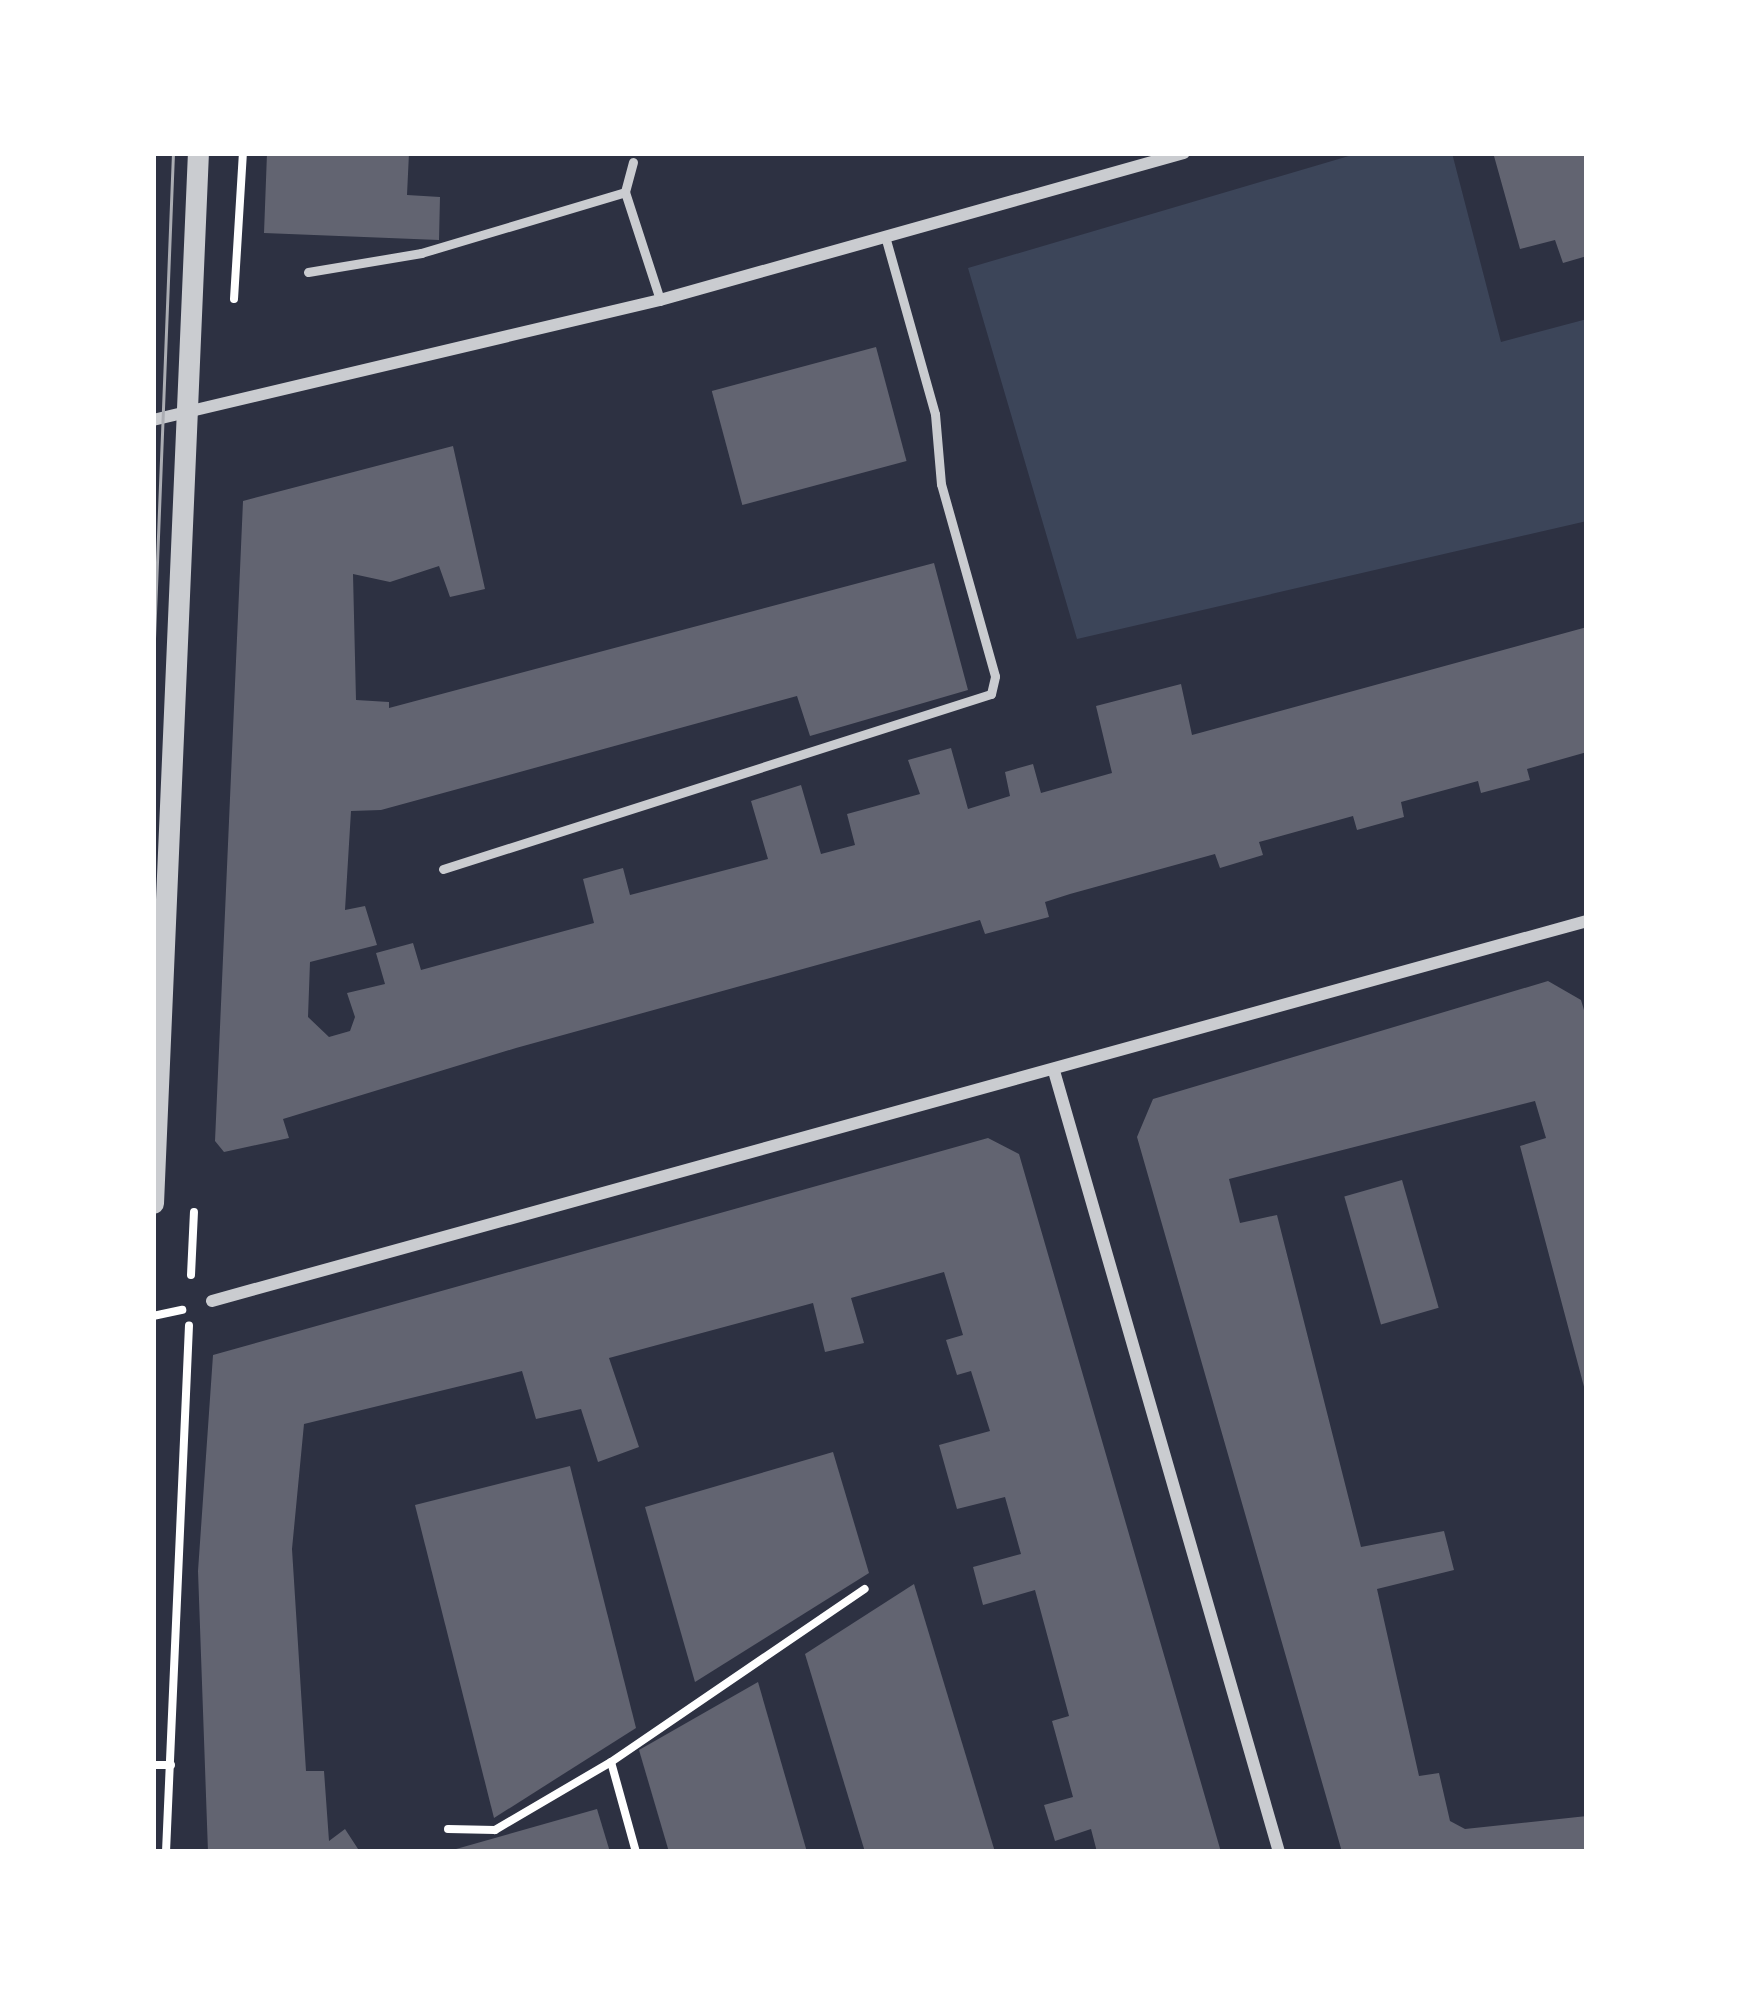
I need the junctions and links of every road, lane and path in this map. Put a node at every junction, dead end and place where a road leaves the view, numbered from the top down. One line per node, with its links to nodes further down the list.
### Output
1 (198, 153): 10 (street)
2 (243, 153): 8 (path)
3 (1184, 153): 6 (street)
4 (632, 162): 5 (lane)
5 (625, 192): 7 (lane); 9 (lane)
6 (885, 236): 9 (street); 12 (lane)
7 (308, 272)
8 (234, 300)
9 (660, 300): 10 (street)
10 (187, 417): 11 (street); 14 (street)
11 (153, 420)
12 (442, 869)
13 (1587, 921): 16 (street)
14 (167, 924): 15 (lane); 17 (street)
15 (153, 992)
16 (1054, 1071): 18 (street); 25 (street)
17 (153, 1203)
18 (212, 1301)
19 (866, 1588): 20 (path)
20 (611, 1762): 23 (path); 24 (path)
21 (153, 1765): 22 (path)
22 (171, 1765)
23 (448, 1829)
24 (636, 1852)
25 (1279, 1852)

